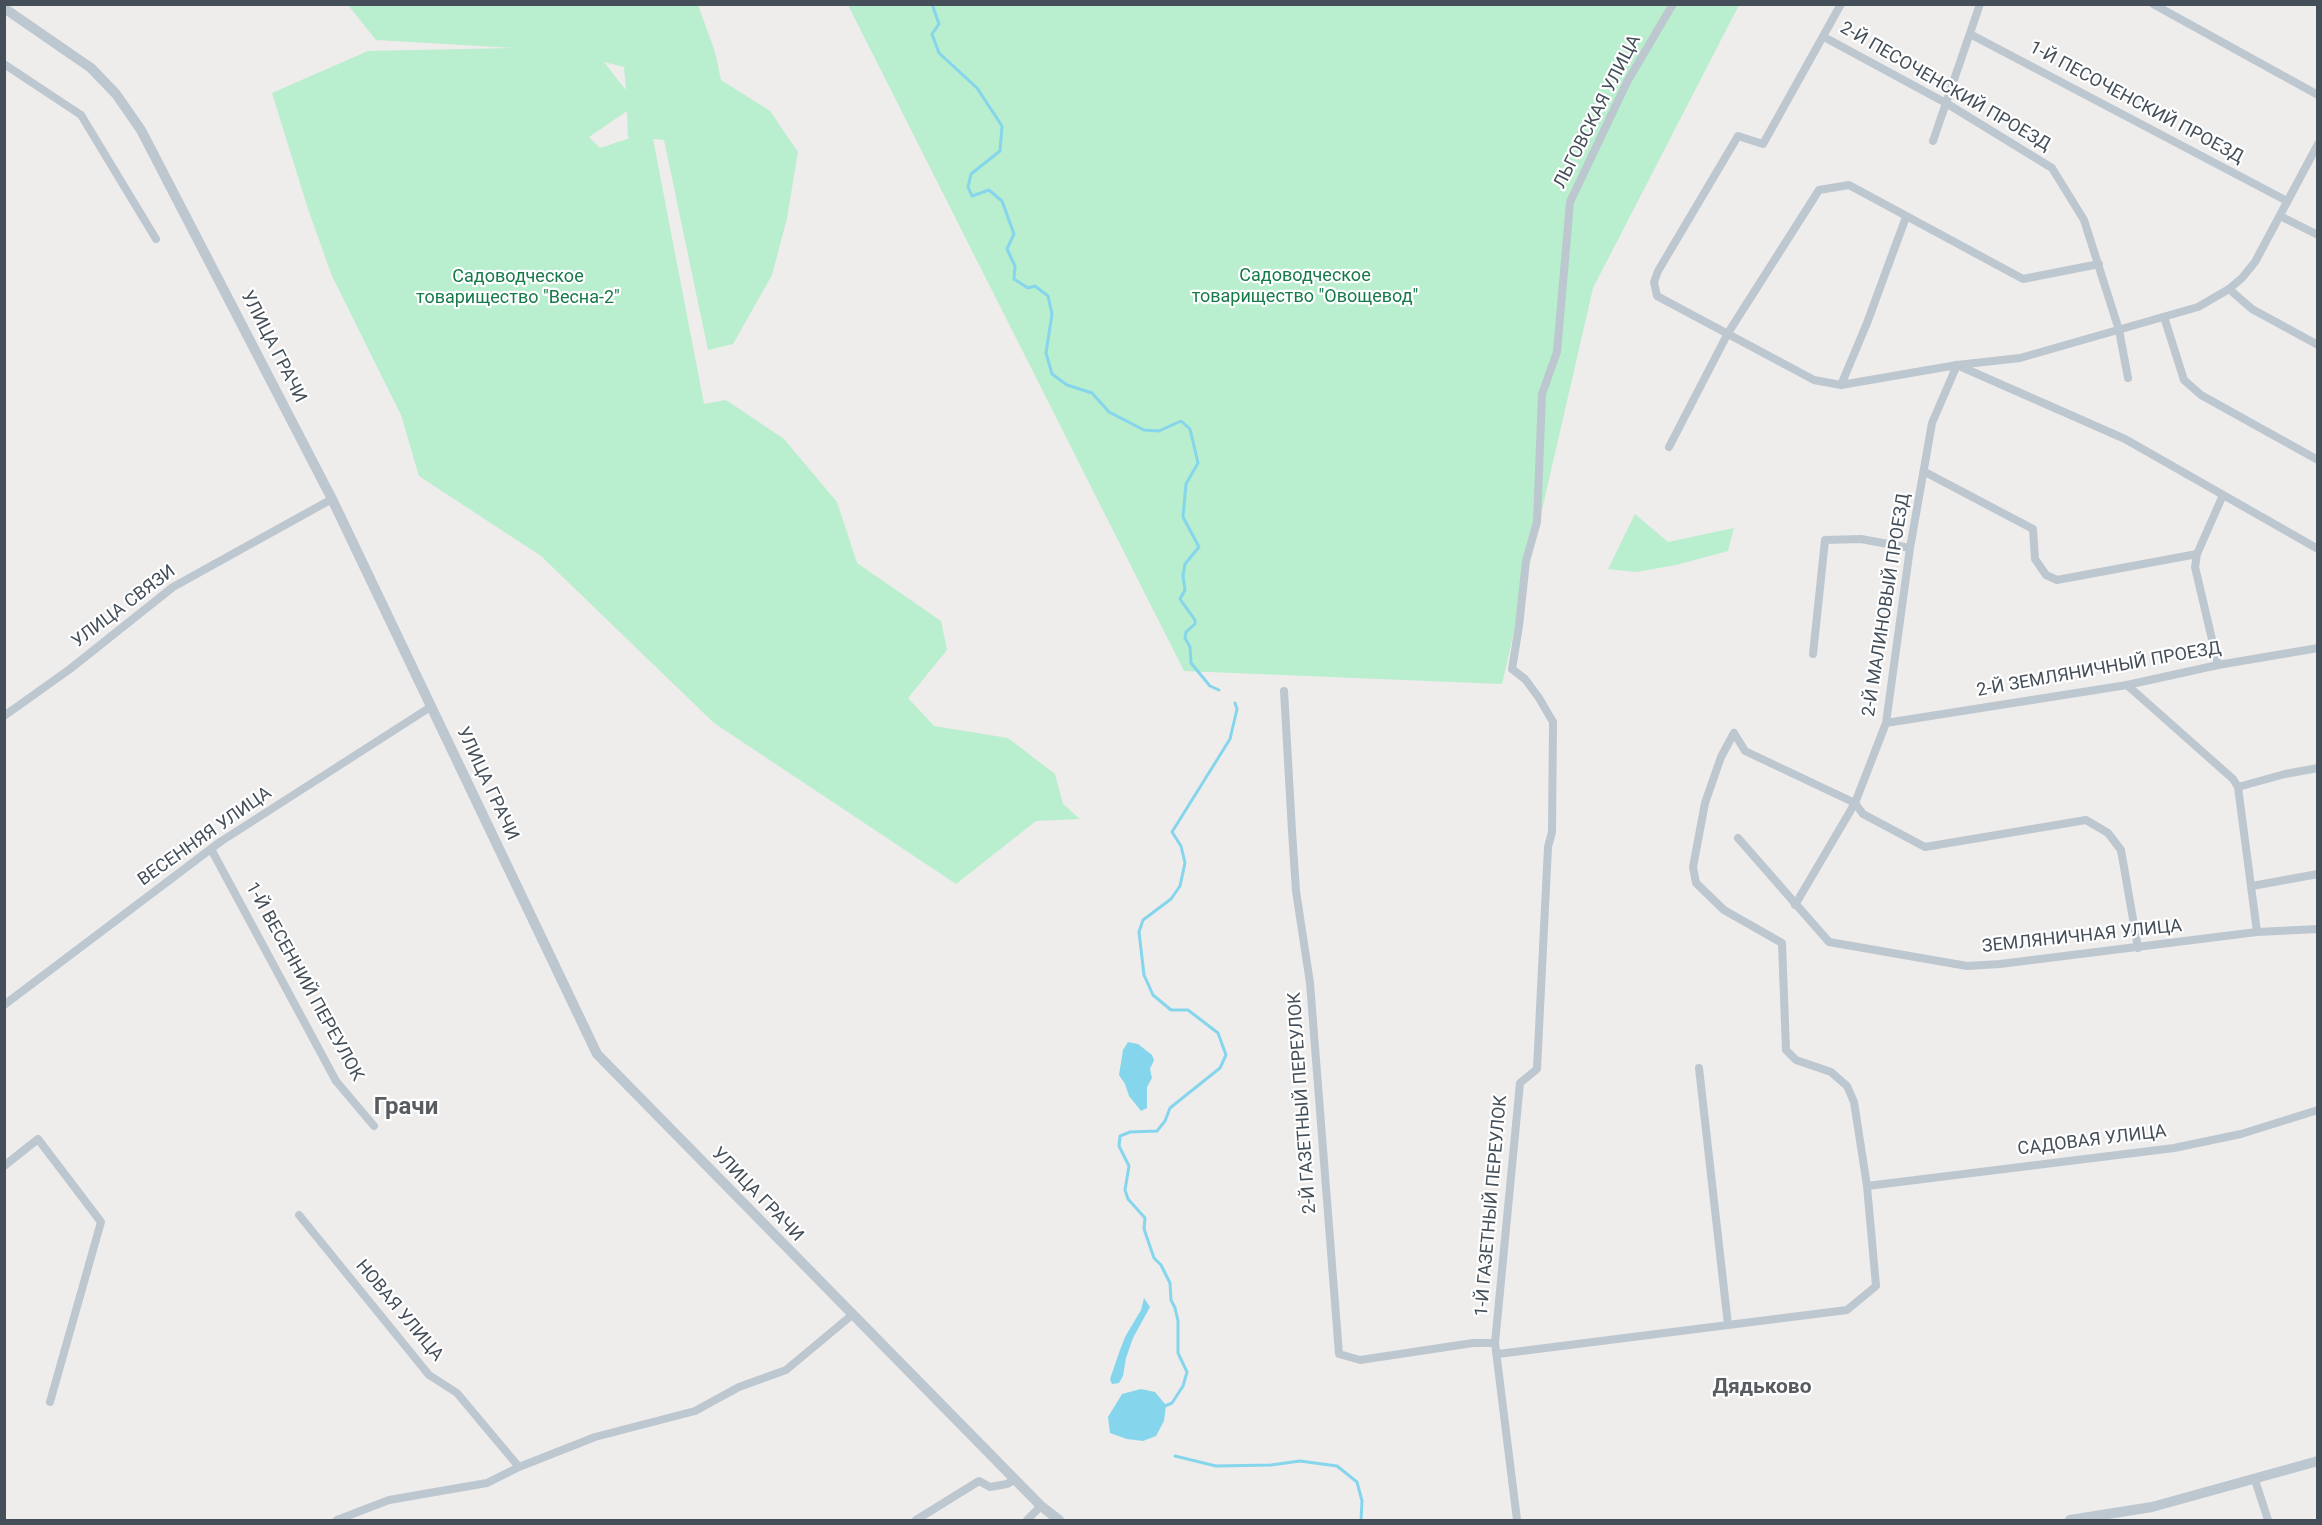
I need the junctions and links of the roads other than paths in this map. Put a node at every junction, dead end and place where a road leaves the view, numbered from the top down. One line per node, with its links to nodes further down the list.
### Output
1 (1673, 4): 42 (street, ЛЬГОВСКАЯ УЛИЦА)
2 (1841, 4): 7 (street)
3 (1980, 4): 6 (street)
4 (2153, 4): 9 (street)
5 (4, 8): 31 (street, УЛИЦА ГРАЧИ)
6 (1970, 34): 10 (street); 13 (street, 1-Й ПЕСОЧЕНСКИЙ ПРОЕЗД)
7 (1824, 37): 10 (street, 2-Й ПЕСОЧЕНСКИЙ ПРОЕЗД); 22 (street)
8 (4, 64): 17 (street)
9 (2318, 95)
10 (1946, 104): 11 (street); 18 (street, 2-Й ПЕСОЧЕНСКИЙ ПРОЕЗД)
11 (1933, 141)
12 (2318, 144): 13 (street)
13 (2287, 201): 14 (street)
14 (2280, 216): 16 (street); 19 (street)
15 (1906, 217): 18 (street); 22 (street); 26 (street)
16 (2318, 235)
17 (156, 240)
18 (2099, 264): 21 (street, 2-Й ПЕСОЧЕНСКИЙ ПРОЕЗД)
19 (2229, 289): 20 (street); 23 (street)
20 (2163, 317): 21 (street); 28 (street)
21 (2119, 330): 24 (street); 25 (street, 2-Й ПЕСОЧЕНСКИЙ ПРОЕЗД)
22 (1728, 333): 26 (street); 27 (street)
23 (2318, 345)
24 (1957, 365): 26 (street); 29 (street, 2-Й МАЛИНОВЫЙ ПРОЕЗД); 30 (street)
25 (2128, 378)
26 (1841, 385)
27 (1670, 447)
28 (2318, 460)
29 (1925, 472): 32 (street, 2-Й МАЛИНОВЫЙ ПРОЕЗД); 34 (street)
30 (2223, 495): 33 (street); 34 (street)
31 (332, 499): 40 (street, УЛИЦА ГРАЧИ); 41 (street, УЛИЦА СВЯЗИ)
32 (1910, 548): 36 (street); 43 (street, 2-Й МАЛИНОВЫЙ ПРОЕЗД)
33 (2318, 549)
34 (2197, 554): 37 (street)
35 (2318, 648): 37 (street, 2-Й ЗЕМЛЯНИЧНЫЙ ПРОЕЗД)
36 (1813, 654)
37 (2218, 665): 38 (street, 2-Й ЗЕМЛЯНИЧНЫЙ ПРОЕЗД)
38 (2127, 685): 43 (street, 2-Й ЗЕМЛЯНИЧНЫЙ ПРОЕЗД); 45 (street)
39 (1284, 691): 64 (street, 2-Й ГАЗЕТНЫЙ ПЕРЕУЛОК)
40 (432, 706): 48 (street, ВЕСЕННЯЯ УЛИЦА); 62 (street, УЛИЦА ГРАЧИ)
41 (4, 716)
42 (1553, 722): 64 (street, 1-Й ГАЗЕТНЫЙ ПЕРЕУЛОК)
43 (1886, 723): 46 (street, 2-Й МАЛИНОВЫЙ ПРОЕЗД)
44 (2318, 768): 45 (street)
45 (2238, 787): 50 (street)
46 (1855, 803): 51 (street, 2-Й МАЛИНОВЫЙ ПРОЕЗД); 54 (street); 60 (street)
47 (1738, 838): 51 (street, ЗЕМЛЯНИЧНАЯ УЛИЦА)
48 (211, 849): 55 (street, ВЕСЕННЯЯ УЛИЦА); 58 (street, 1-Й ВЕСЕННИЙ ПЕРЕУЛОК)
49 (2318, 874): 50 (street)
50 (2252, 885): 53 (street)
51 (1795, 905): 54 (street, ЗЕМЛЯНИЧНАЯ УЛИЦА)
52 (2318, 929): 53 (street, ЗЕМЛЯНИЧНАЯ УЛИЦА)
53 (2257, 932): 54 (street, ЗЕМЛЯНИЧНАЯ УЛИЦА)
54 (2138, 948)
55 (4, 1005)
56 (1699, 1068): 63 (street)
57 (2318, 1110): 60 (street, САДОВАЯ УЛИЦА)
58 (374, 1126)
59 (4, 1166): 66 (street)
60 (1867, 1186): 63 (street)
61 (299, 1215): 68 (street, НОВАЯ УЛИЦА)
62 (852, 1315): 68 (street); 69 (street, УЛИЦА ГРАЧИ)
63 (1728, 1325): 65 (street)
64 (1495, 1342): 65 (street, 1-Й ГАЗЕТНЫЙ ПЕРЕУЛОК)
65 (1498, 1354): 76 (street, 1-Й ГАЗЕТНЫЙ ПЕРЕУЛОК)
66 (50, 1402)
67 (2318, 1461): 70 (street)
68 (519, 1467): 72 (street)
69 (1015, 1479): 71 (street, УЛИЦА ГРАЧИ); 73 (street)
70 (2255, 1480): 77 (street); 78 (street)
71 (1041, 1506): 74 (street); 75 (street, УЛИЦА ГРАЧИ)
72 (337, 1521)
73 (916, 1521)
74 (1027, 1521)
75 (1059, 1521)
76 (1517, 1521)
77 (2070, 1521)
78 (2268, 1521)

